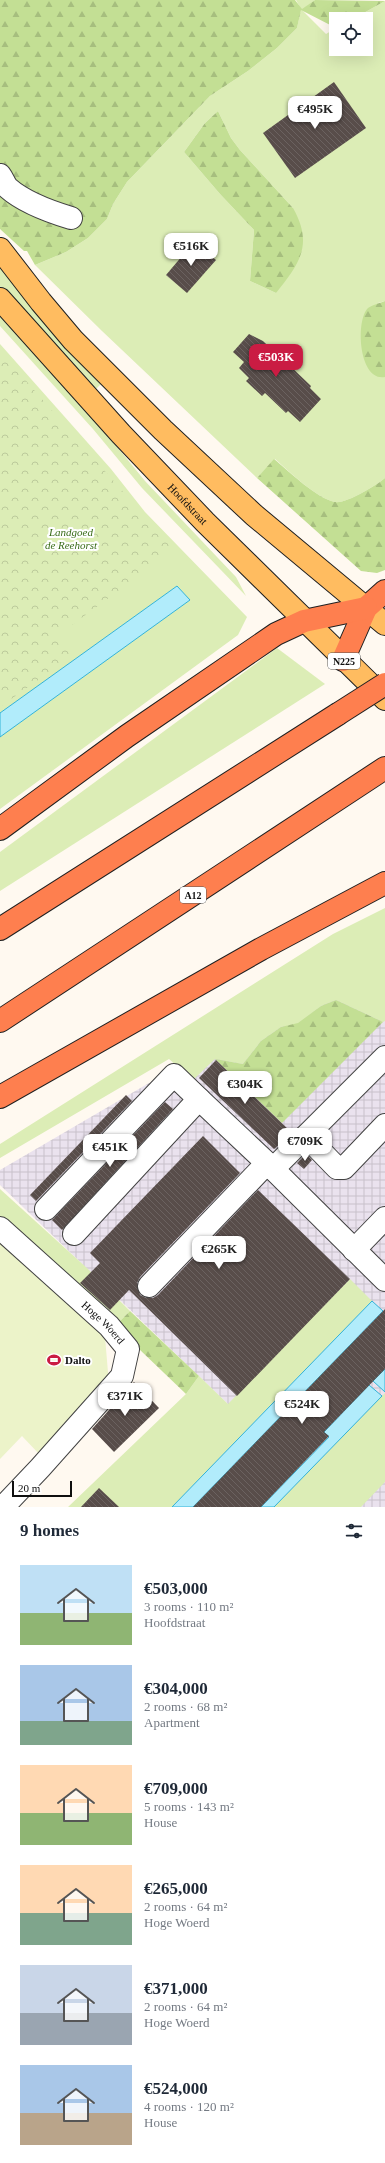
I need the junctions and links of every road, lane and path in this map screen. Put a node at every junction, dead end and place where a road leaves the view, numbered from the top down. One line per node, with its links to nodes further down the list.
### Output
1 (0, 175): 2 (street)
2 (71, 218)
3 (0, 249): 6 (main road)
4 (0, 299): 7 (main road, Hoofdstraat)
5 (385, 591): 6 (highway)
6 (366, 608): 7 (highway); 8 (main road); 9 (highway)
7 (304, 621): 9 (main road, Hoofdstraat / N225); 13 (highway)
8 (385, 624)
9 (343, 660): 11 (main road, Hoofdstraat / N225)
10 (385, 684): 15 (highway, bridge)
11 (385, 699)
12 (385, 768): 16 (highway, A12)
13 (0, 829)
14 (385, 883): 18 (highway)
15 (0, 929)
16 (0, 1021)
17 (385, 1057): 21 (street)
18 (0, 1097)
19 (199, 1099): 22 (street); 23 (street); 26 (street)
20 (385, 1125): 21 (street)
21 (306, 1136): 22 (street)
22 (270, 1166): 27 (street); 29 (street)
23 (46, 1209)
24 (385, 1218): 27 (street)
25 (0, 1228): 30 (street, Hoge Woerd)
26 (74, 1234)
27 (354, 1250): 28 (street)
28 (385, 1280)
29 (149, 1286)
30 (3, 1507)

